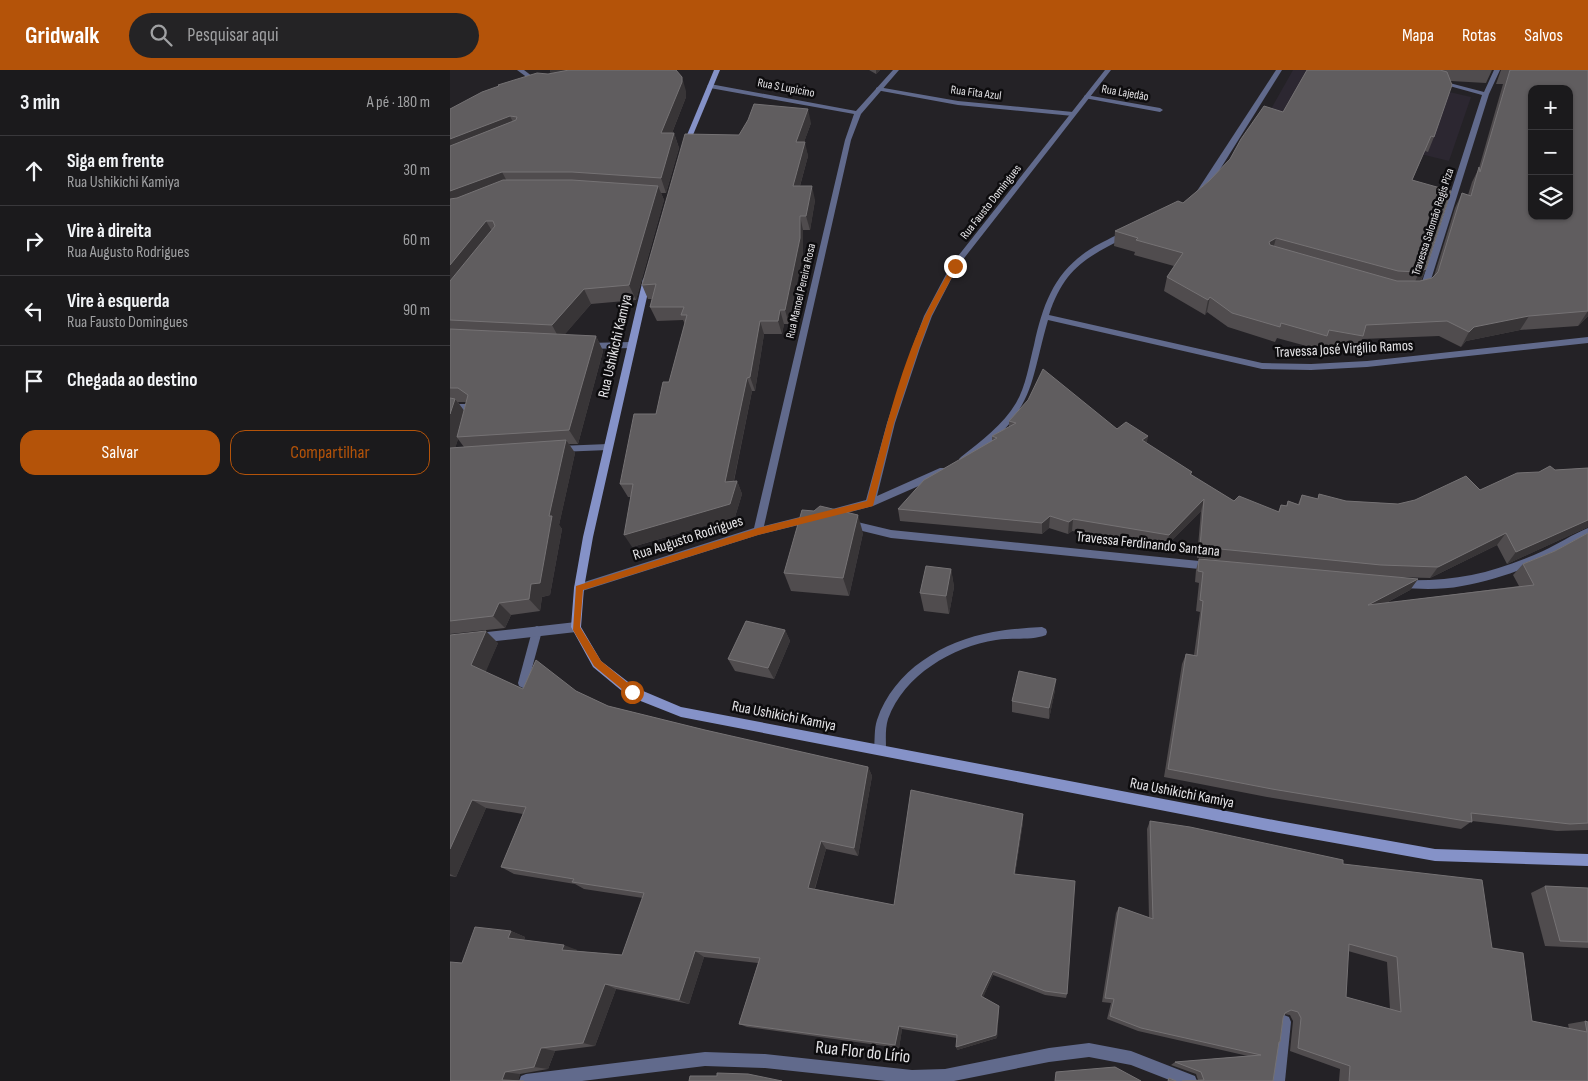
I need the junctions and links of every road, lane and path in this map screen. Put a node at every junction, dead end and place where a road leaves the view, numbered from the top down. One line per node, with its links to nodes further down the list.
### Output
1 (520, 70): 8 (street)
2 (717, 70): 10 (main road)
3 (896, 70): 12 (street, Rua Manoel Pereira Rosa)
4 (1108, 70): 14 (street, Rua Fausto Domingues)
5 (1279, 70): 19 (street)
6 (1497, 70): 13 (street, Travessa Salomão Regis Piza)
7 (1428, 80): 13 (street)
8 (538, 83): 9 (street); 11 (street)
9 (546, 85)
10 (710, 86): 16 (street, Rua S Lupicino); 18 (main road)
11 (529, 87)
12 (878, 89): 16 (street, Rua Manoel Pereira Rosa); 17 (street, Rua Fita Azul)
13 (1486, 94): 22 (street, Travessa Salomão Regis Piza)
14 (1086, 97): 15 (street, Rua Lajedão); 17 (street, Rua Fausto Domingues)
15 (1160, 110)
16 (858, 113): 35 (street, Rua Manoel Pereira Rosa)
17 (1073, 114): 33 (street, Rua Fausto Domingues)
18 (682, 155)
19 (1191, 198)
20 (1130, 231): 23 (street)
21 (648, 274): 26 (main road, Rua Ushikichi Kamiya)
22 (1410, 293)
23 (1045, 317): 24 (street, Travessa José Virgílio Ramos); 31 (street)
24 (1588, 340)
25 (578, 345): 26 (street)
26 (631, 345): 29 (main road, Rua Ushikichi Kamiya)
27 (450, 407): 28 (street)
28 (470, 423)
29 (608, 448): 30 (street); 39 (main road, Rua Ushikichi Kamiya)
30 (549, 449)
31 (959, 463)
32 (950, 467): 33 (street, Rua Augusto Rodrigues)
33 (870, 503): 34 (street, Rua Augusto Rodrigues)
34 (816, 518): 35 (street, Rua Augusto Rodrigues); 37 (street, Travessa Ferdinando Santana)
35 (758, 531): 39 (street, Rua Augusto Rodrigues)
36 (1588, 532): 38 (street)
37 (1216, 566)
38 (1392, 583)
39 (579, 588): 40 (main road, Rua Ushikichi Kamiya)
40 (576, 627): 41 (street); 45 (main road, Rua Ushikichi Kamiya)
41 (537, 631): 43 (street); 44 (street)
42 (1042, 632): 45 (street)
43 (464, 639)
44 (523, 683)
45 (880, 750): 46 (main road, Rua Ushikichi Kamiya)
46 (1588, 860)
47 (1284, 1022): 50 (street)
48 (526, 1081): 49 (street, Rua Flor do Lírio)
49 (1190, 1081)
50 (1278, 1081)

